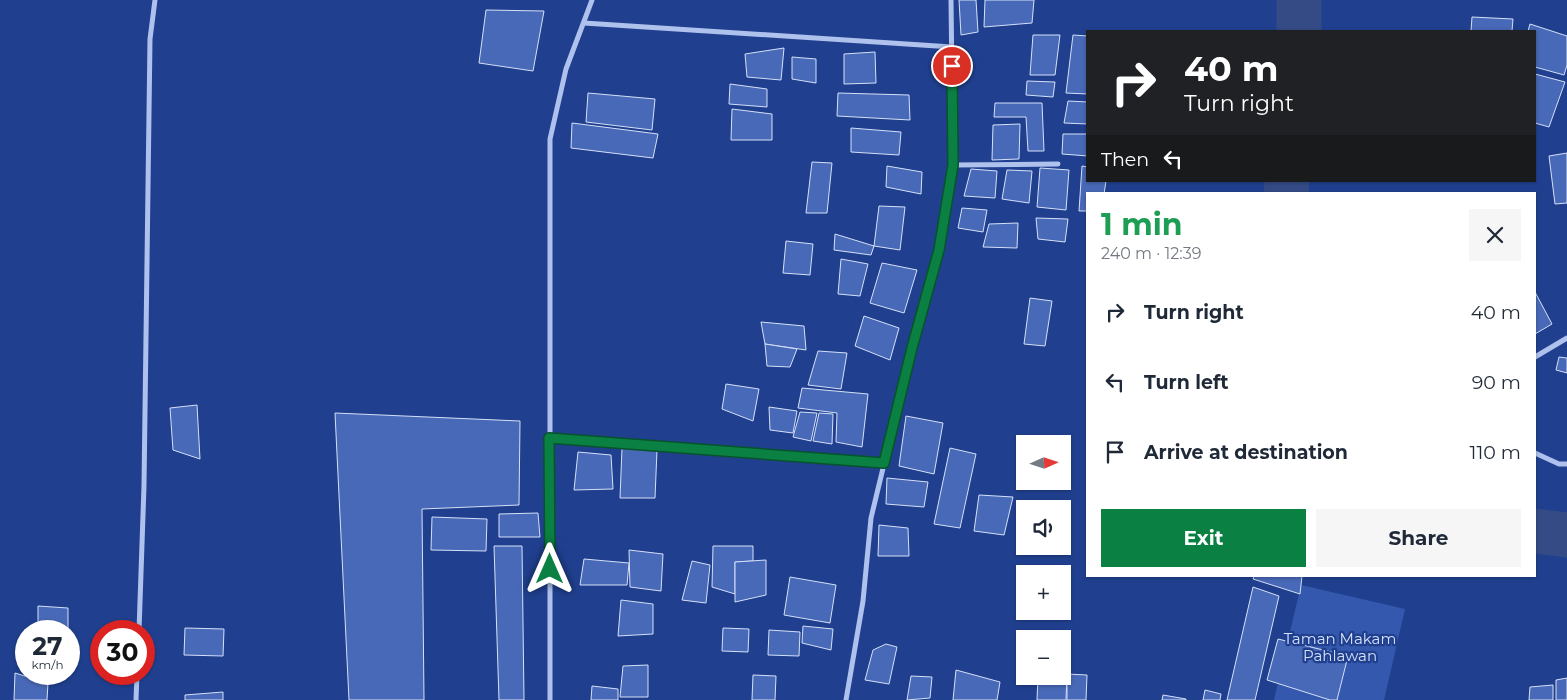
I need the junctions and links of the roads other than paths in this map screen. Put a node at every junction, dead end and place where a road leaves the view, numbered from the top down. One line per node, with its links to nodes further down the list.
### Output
1 (155, 0): 14 (street)
2 (592, 0): 4 (street)
3 (951, 0): 5 (street)
4 (584, 22): 5 (street); 10 (street)
5 (952, 47): 7 (street)
6 (1058, 164): 7 (street)
7 (953, 165): 12 (street)
8 (1567, 338): 9 (street)
9 (1536, 356)
10 (549, 438): 12 (street); 17 (street)
11 (1536, 453): 13 (street)
12 (884, 463): 18 (street)
13 (1567, 464)
14 (139, 620)
15 (137, 685): 16 (street)
16 (136, 700)
17 (550, 700)
18 (846, 700)

